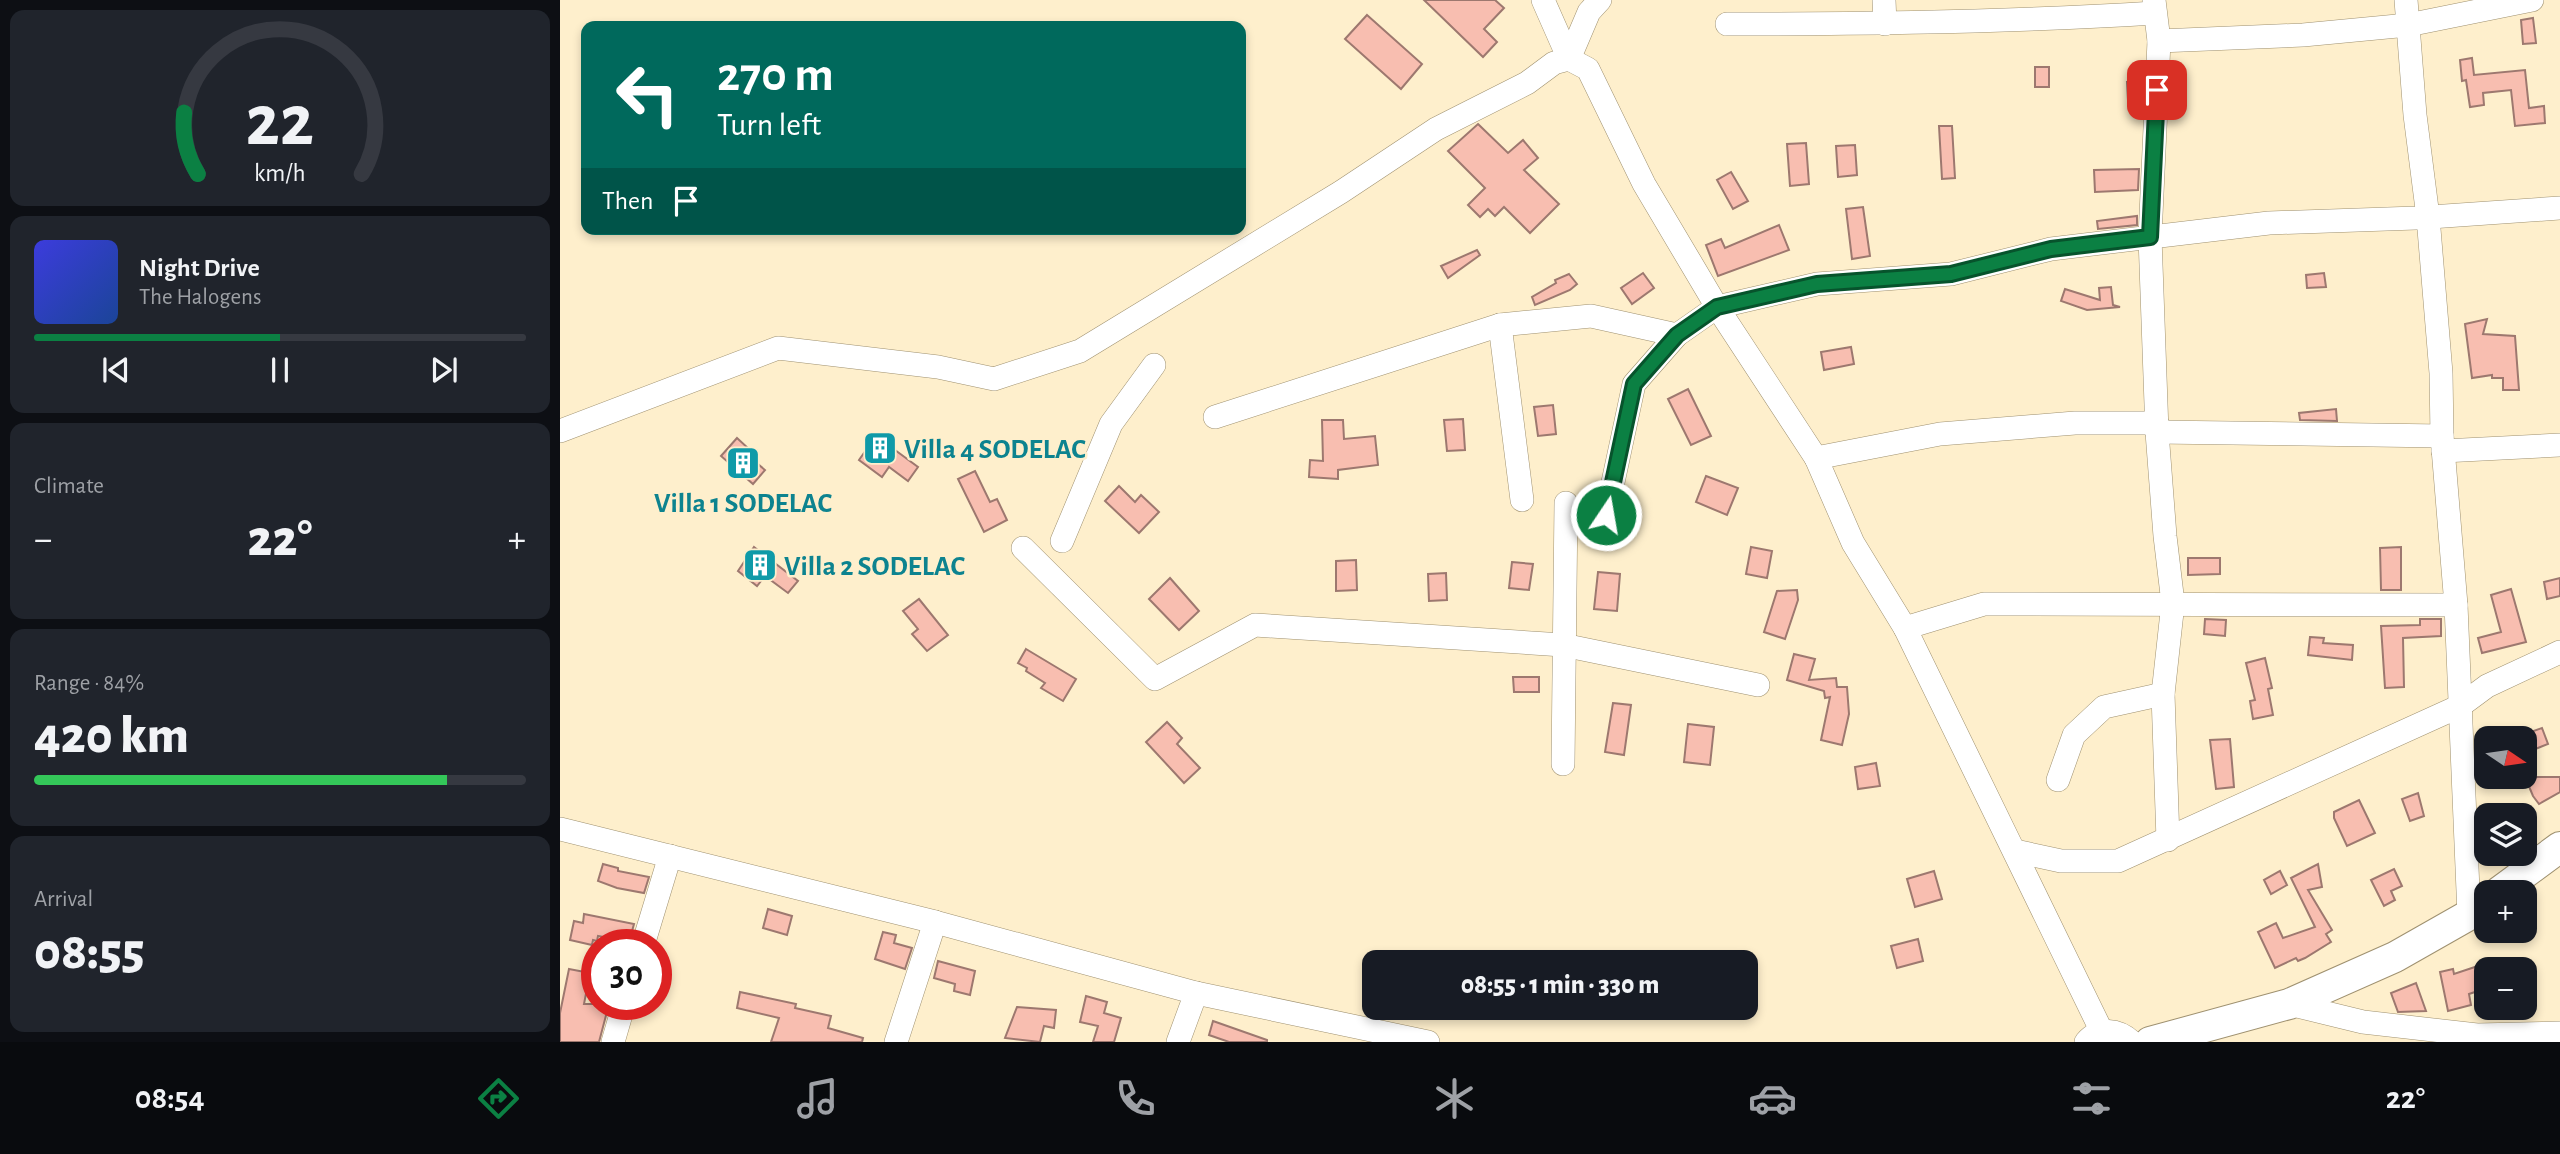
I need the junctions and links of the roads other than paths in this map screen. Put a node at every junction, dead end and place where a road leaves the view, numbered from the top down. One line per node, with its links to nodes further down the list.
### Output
1 (1543, 0): 11 (street)
2 (1600, 0): 11 (street)
3 (1884, 0): 8 (street)
4 (2406, 0): 9 (street)
5 (2532, 0): 9 (street)
6 (2155, 7): 8 (street); 10 (street)
7 (1727, 24): 8 (street)
8 (1885, 24)
9 (2408, 25): 10 (street); 13 (street)
10 (2159, 41): 14 (street)
11 (1569, 59): 15 (street); 21 (street)
12 (2560, 208): 13 (street)
13 (2428, 217): 14 (street); 22 (street)
14 (2150, 237): 15 (street); 20 (street)
15 (1717, 307): 17 (street); 24 (street)
16 (1500, 325): 17 (street); 19 (street); 25 (street)
17 (1677, 335): 27 (street)
18 (1154, 365): 28 (street)
19 (1216, 417)
20 (2157, 428): 22 (street); 24 (street); 30 (street)
21 (560, 431)
22 (2443, 444): 23 (street); 31 (street)
23 (2560, 445)
24 (1816, 458): 32 (street)
25 (1522, 500)
26 (1566, 503): 33 (street)
27 (1606, 515)
28 (1062, 541)
29 (1023, 548): 33 (street)
30 (2173, 603): 31 (street); 32 (street); 36 (street)
31 (2456, 605): 37 (street)
32 (1905, 628): 43 (street)
33 (1563, 645): 35 (street); 38 (street)
34 (2560, 652): 37 (street)
35 (1758, 685)
36 (2163, 694): 39 (street); 41 (street)
37 (2460, 706): 41 (street); 45 (street)
38 (1563, 764)
39 (2058, 780)
40 (560, 829): 44 (street)
41 (2168, 840): 43 (street)
42 (2560, 847): 46 (main road)
43 (2015, 851): 54 (street)
44 (670, 856): 48 (street); 49 (street)
45 (2476, 880)
46 (2515, 880)
47 (2474, 910): 51 (main road)
48 (935, 922): 50 (street); 56 (street)
49 (648, 929)
50 (1196, 992): 57 (street); 58 (street)
51 (2289, 1004): 53 (street); 60 (main road)
52 (619, 1020): 55 (street)
53 (2552, 1036)
54 (2094, 1037): 59 (street)
55 (613, 1042)
56 (896, 1042)
57 (1178, 1042)
58 (1428, 1042)
59 (2132, 1042)
60 (2150, 1042)

